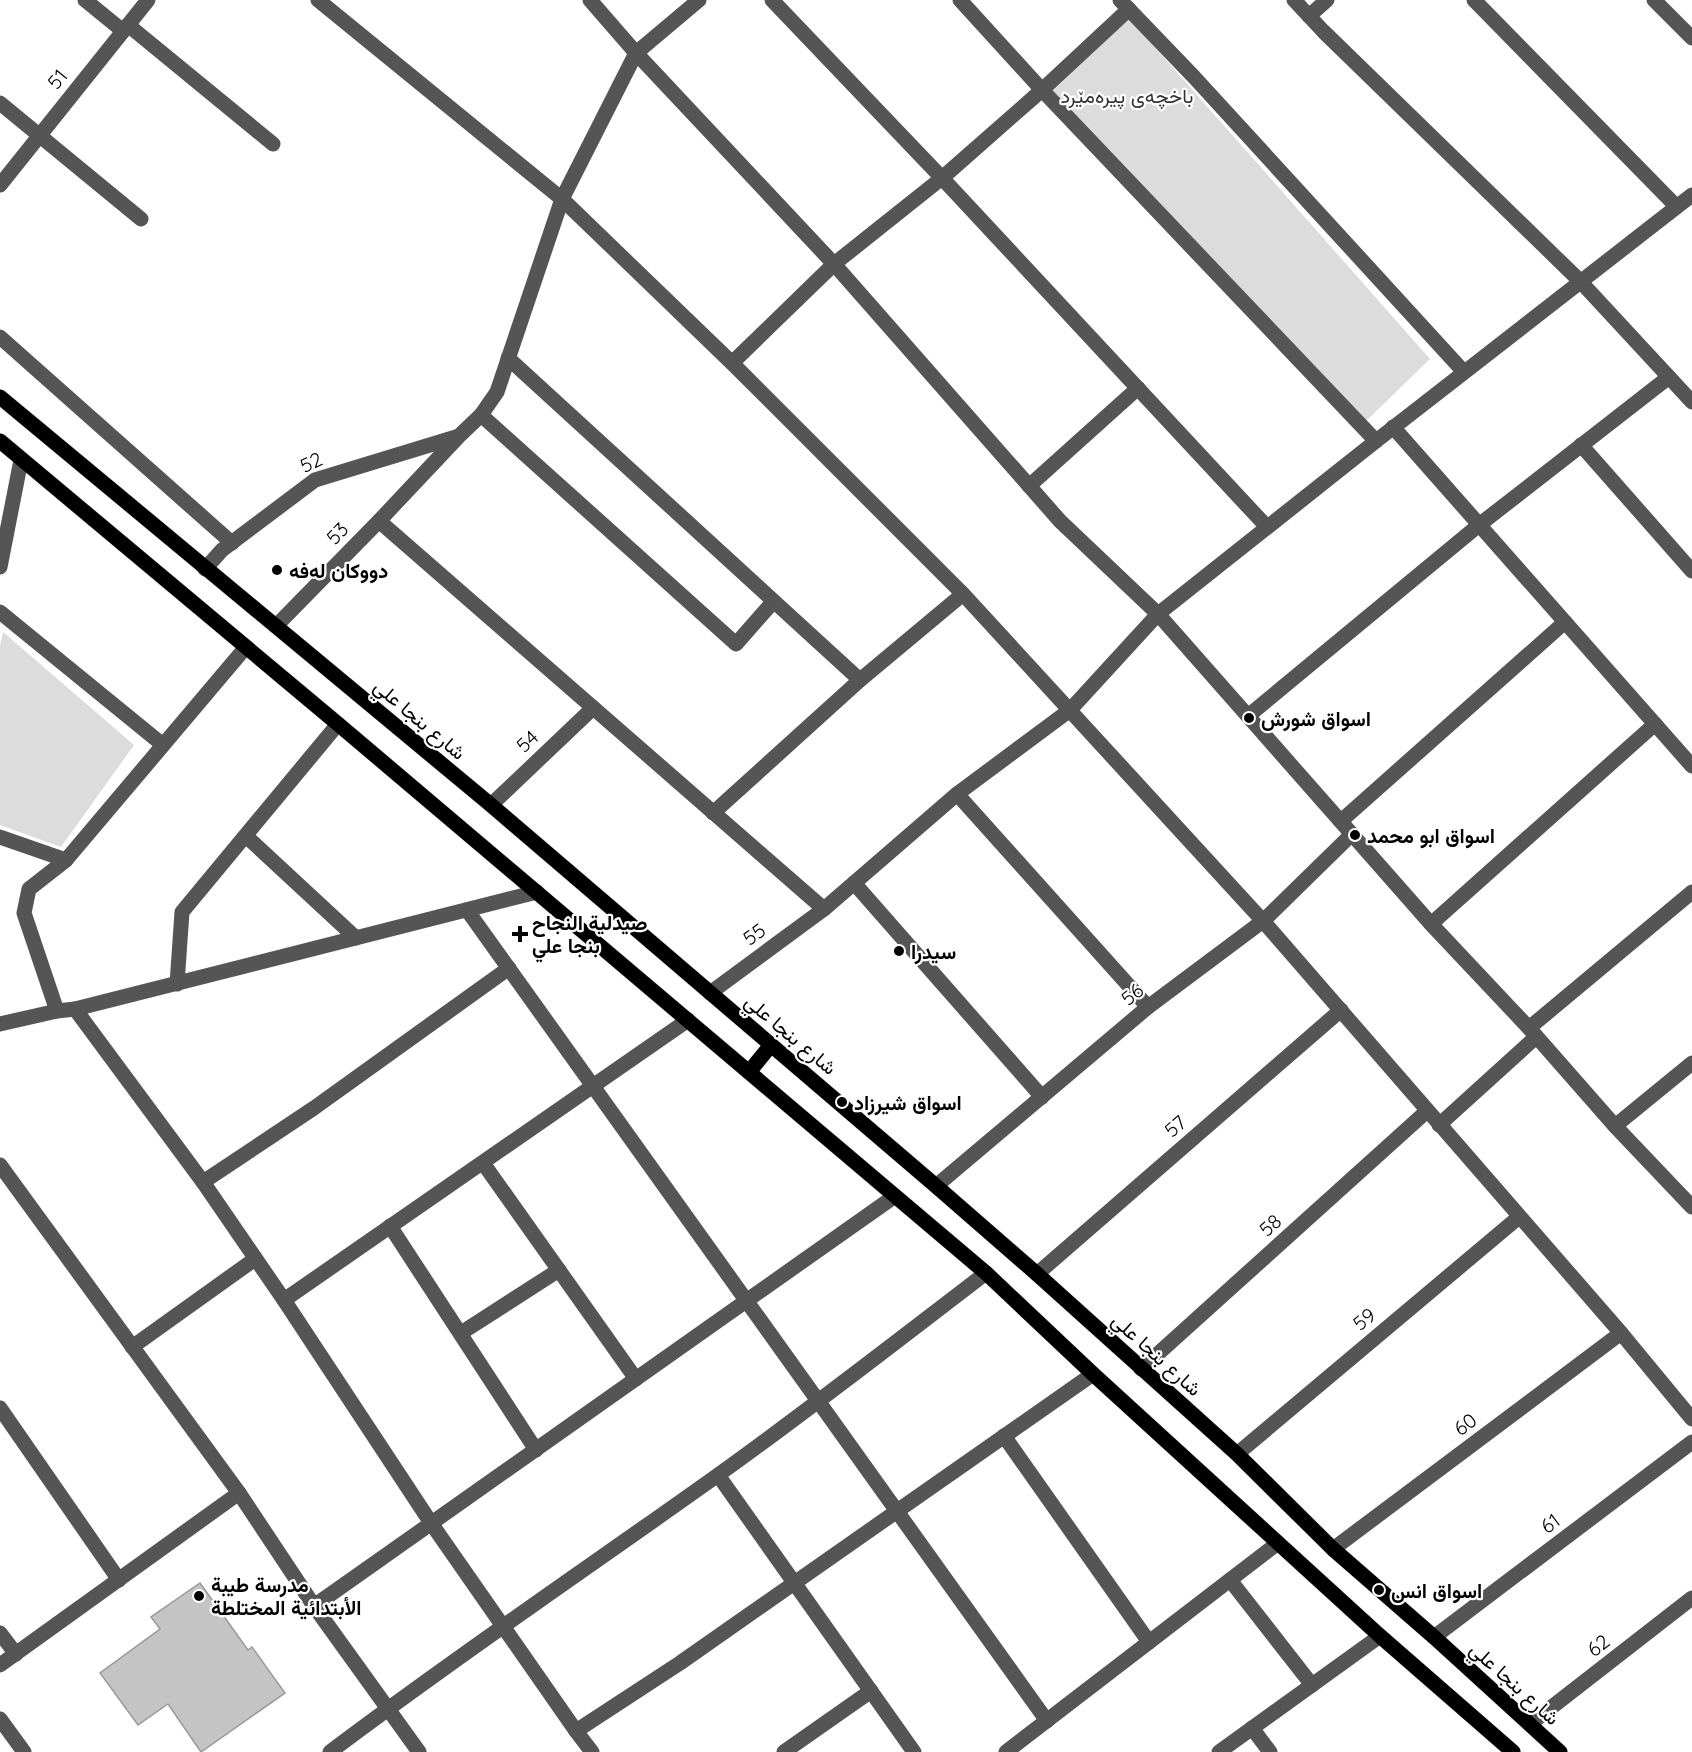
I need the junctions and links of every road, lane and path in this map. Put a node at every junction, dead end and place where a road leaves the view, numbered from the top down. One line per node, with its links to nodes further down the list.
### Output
1 (85, 0): 14 (street)
2 (148, 0): 14 (street, 51)
3 (318, 0): 23 (street)
4 (590, 0): 16 (street)
5 (699, 0): 16 (street)
6 (772, 0): 21 (street)
7 (960, 0): 17 (street)
8 (1294, 0): 13 (street)
9 (1327, 0): 13 (street)
10 (1474, 0): 24 (street)
11 (1654, 0): 15 (street)
12 (1124, 4): 17 (street); 31 (street)
13 (1309, 16): 27 (street)
14 (125, 28): 19 (street, 51); 20 (street)
15 (1692, 38)
16 (636, 53): 23 (street, 53); 26 (street)
17 (1042, 90): 21 (street); 40 (street)
18 (0, 103): 19 (street)
19 (39, 136): 22 (street, 51); 25 (street)
20 (273, 144)
21 (942, 178): 26 (street); 33 (street)
22 (0, 185)
23 (562, 199): 29 (street, 53); 30 (street)
24 (1687, 201): 27 (street, 55)
25 (141, 219)
26 (834, 264): 30 (street); 43 (street)
27 (1581, 281): 31 (street, 55); 32 (street)
28 (0, 337): 47 (street)
29 (508, 358): 36 (street, 53); 52 (street)
30 (732, 363): 51 (street)
31 (1464, 372): 37 (street, 55)
32 (1669, 377): 35 (street); 41 (street)
33 (1138, 388): 43 (street); 46 (street)
34 (0, 397): 49 (main road, شارع بنجا علي)
35 (1692, 402)
36 (481, 415): 38 (street, 53); 52 (street)
37 (1393, 427): 40 (street, 55); 45 (street)
38 (459, 436): 44 (street, 53); 47 (street, 52)
39 (0, 441): 42 (main road)
40 (1376, 441): 46 (street, 55)
41 (1581, 445): 45 (street); 50 (street)
42 (21, 460): 48 (street); 57 (main road)
43 (1029, 486): 54 (street)
44 (379, 521): 56 (street, 53); 59 (street)
45 (1479, 525): 55 (street); 61 (street)
46 (1267, 527): 54 (street, 55)
47 (232, 543): 49 (street, 52)
48 (0, 567)
49 (205, 568): 56 (main road, شارع بنجا علي)
50 (1692, 571)
51 (963, 594): 58 (street); 60 (street)
52 (773, 602): 58 (street)
53 (0, 612): 64 (street)
54 (1158, 614): 60 (street, 55); 61 (street)
55 (1565, 622): 63 (street); 69 (street)
56 (276, 626): 67 (main road, شارع بنجا علي)
57 (246, 647): 62 (main road); 64 (street)
58 (860, 680): 68 (street)
59 (593, 708): 67 (street, 54); 68 (street)
60 (1070, 710): 66 (street, 55); 79 (street)
61 (1248, 716): 69 (street)
62 (338, 724): 71 (street); 75 (main road)
63 (1655, 724): 65 (street); 80 (street)
64 (163, 745): 73 (street)
65 (1692, 766)
66 (957, 794): 74 (street, 55); 85 (street)
67 (490, 805): 84 (main road, شارع بنجا علي)
68 (713, 813): 77 (street)
69 (1341, 821): 70 (street)
70 (1352, 834): 79 (street, 56); 80 (street)
71 (246, 836): 81 (street); 83 (street)
72 (0, 837): 73 (street)
73 (66, 860): 88 (street)
74 (854, 883): 77 (street, 55); 96 (street)
75 (537, 892): 78 (street); 89 (main road)
76 (1692, 892): 91 (street)
77 (824, 909): 84 (street, 55)
78 (467, 910): 81 (street); 82 (street)
79 (1263, 921): 85 (street, 56); 87 (street)
80 (1431, 924): 91 (street)
81 (356, 938): 83 (street)
82 (509, 968): 95 (street); 102 (street)
83 (177, 984): 86 (street)
84 (710, 993): 92 (main road, شارع بنجا علي)
85 (1148, 1007): 96 (street, 56)
86 (75, 1010): 88 (street); 102 (street)
87 (1341, 1010): 97 (street); 112 (street, 57)
88 (57, 1011): 90 (street)
89 (688, 1020): 94 (main road); 95 (street)
90 (0, 1024)
91 (1533, 1033): 98 (street); 99 (street)
92 (771, 1045): 94 (main road); 104 (main road, شارع بنجا علي)
93 (1692, 1062): 99 (street)
94 (749, 1072): 105 (main road)
95 (593, 1086): 100 (street); 114 (street)
96 (1042, 1097): 104 (street, 56)
97 (1427, 1112): 98 (street); 118 (street, 58)
98 (1439, 1125): 107 (street)
99 (1615, 1126): 106 (street)
100 (483, 1162): 108 (street); 110 (street)
101 (0, 1165): 103 (street)
102 (203, 1182): 109 (street)
103 (5, 1183): 117 (street)
104 (936, 1186): 112 (main road, شارع بنجا علي)
105 (895, 1196): 111 (main road); 114 (street)
106 (1692, 1207)
107 (1519, 1217): 115 (street); 127 (street, 59)
108 (390, 1227): 113 (street); 116 (street)
109 (255, 1259): 113 (street); 117 (street)
110 (559, 1270): 116 (street); 120 (street)
111 (986, 1273): 119 (main road); 121 (street)
112 (1037, 1274): 118 (main road, شارع بنجا علي)
113 (284, 1300): 131 (street)
114 (747, 1301): 120 (street); 121 (street)
115 (1621, 1333): 123 (street); 133 (street, 60)
116 (461, 1334): 126 (street)
117 (132, 1347): 129 (street)
118 (1141, 1369): 127 (main road, شارع بنجا علي)
119 (1093, 1374): 124 (street); 132 (main road)
120 (636, 1379): 126 (street)
121 (819, 1401): 128 (street); 130 (street)
122 (0, 1408): 134 (street)
123 (1692, 1419)
124 (1004, 1436): 130 (street); 143 (street)
125 (1692, 1442): 142 (street, 61)
126 (536, 1450): 131 (street)
127 (1237, 1454): 133 (main road, شارع بنجا علي)
128 (718, 1475): 136 (street); 139 (street)
129 (239, 1493): 134 (street); 138 (street)
130 (897, 1511): 136 (street); 150 (street)
131 (431, 1523): 138 (street); 139 (street)
132 (1278, 1543): 135 (street); 141 (main road)
133 (1333, 1549): 142 (main road, شارع بنجا علي)
134 (119, 1580): 144 (street)
135 (1230, 1580): 143 (street); 146 (street)
136 (795, 1583): 147 (street); 153 (street)
137 (1692, 1598): 151 (street, 62)
138 (314, 1606): 148 (street)
139 (503, 1627): 148 (street); 153 (street)
140 (0, 1633): 144 (street)
141 (1380, 1636): 146 (street); 163 (main road)
142 (1434, 1636): 151 (main road, شارع بنجا علي)
143 (1149, 1642): 150 (street)
144 (16, 1654): 145 (street)
145 (0, 1665)
146 (1312, 1685): 152 (street)
147 (871, 1691): 158 (street); 159 (street)
148 (387, 1709): 155 (street); 156 (street)
149 (0, 1719): 154 (street)
150 (1047, 1720): 160 (street)
151 (1530, 1724): 164 (main road, شارع بنجا علي)
152 (1252, 1728): 161 (street); 162 (street)
153 (576, 1731): 157 (street)
154 (24, 1752)
155 (330, 1752)
156 (419, 1752)
157 (592, 1752)
158 (784, 1752)
159 (914, 1752)
160 (1006, 1752)
161 (1219, 1752)
162 (1270, 1752)
163 (1513, 1752)
164 (1560, 1752)

